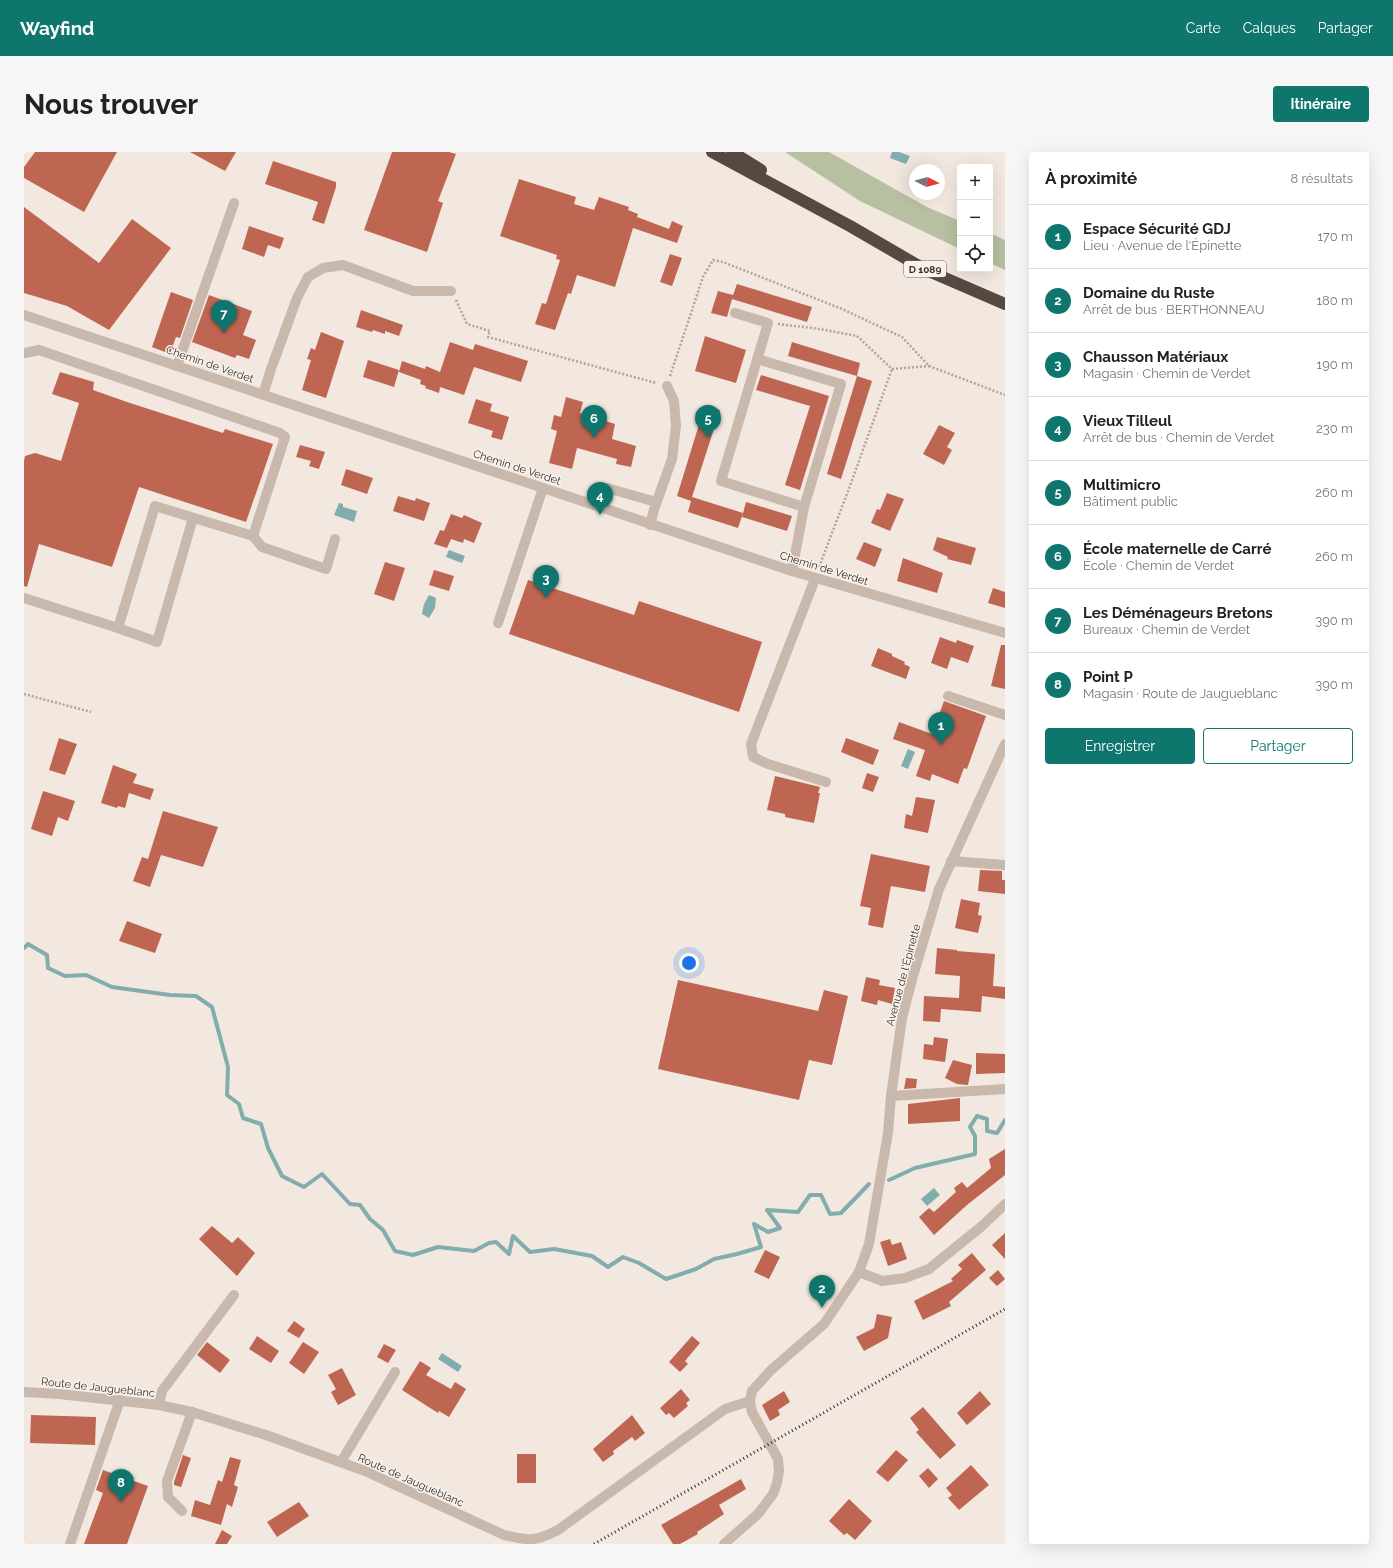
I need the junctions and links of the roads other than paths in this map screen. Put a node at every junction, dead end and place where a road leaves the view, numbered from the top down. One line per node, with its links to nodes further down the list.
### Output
1 (712, 152): 4 (highway)
2 (732, 152): 4 (highway, D 1089)
3 (234, 203): 11 (street)
4 (850, 226): 6 (highway, D 1089)
5 (452, 290): 13 (street)
6 (1005, 304)
7 (735, 313): 10 (street)
8 (24, 315): 11 (street, Chemin de Verdet)
9 (25, 353): 20 (street)
10 (757, 359): 16 (street); 16 (street)
11 (177, 366): 13 (street, Chemin de Verdet)
12 (667, 386): 15 (street)
13 (263, 395): 14 (street, Chemin de Verdet)
14 (543, 488): 17 (street, Chemin de Verdet); 25 (street)
15 (656, 504): 17 (street); 19 (street)
16 (804, 507): 22 (street)
17 (602, 508): 19 (street, Chemin de Verdet)
18 (193, 518): 20 (street); 26 (street); 26 (street)
19 (650, 525): 22 (street, Chemin de Verdet)
20 (253, 536): 21 (street)
21 (335, 539)
22 (792, 572): 23 (street, Chemin de Verdet)
23 (815, 579): 27 (street, Chemin de Verdet); 31 (street)
24 (24, 598): 26 (street)
25 (498, 623)
26 (118, 628)
27 (1005, 633)
28 (948, 696): 29 (street)
29 (1005, 715)
30 (1005, 744): 32 (street, Avenue de l'Épinette)
31 (826, 782)
32 (951, 861): 33 (street); 35 (street, Avenue de l'Épinette)
33 (1005, 865)
34 (1005, 1089): 35 (street)
35 (891, 1096): 37 (street, Avenue de l'Épinette)
36 (1005, 1204): 37 (street)
37 (859, 1272): 42 (street, Avenue de l'Épinette)
38 (234, 1295): 43 (street)
39 (395, 1372): 45 (street)
40 (24, 1392): 41 (street, Route de Jaugueblanc)
41 (120, 1400): 43 (street, Route de Jaugueblanc); 47 (street)
42 (750, 1401): 45 (street, Route de Jaugueblanc); 48 (street)
43 (159, 1405): 44 (street, Route de Jaugueblanc)
44 (192, 1412): 45 (street, Route de Jaugueblanc); 46 (street)
45 (341, 1462)
46 (182, 1511)
47 (70, 1544)
48 (724, 1544)

